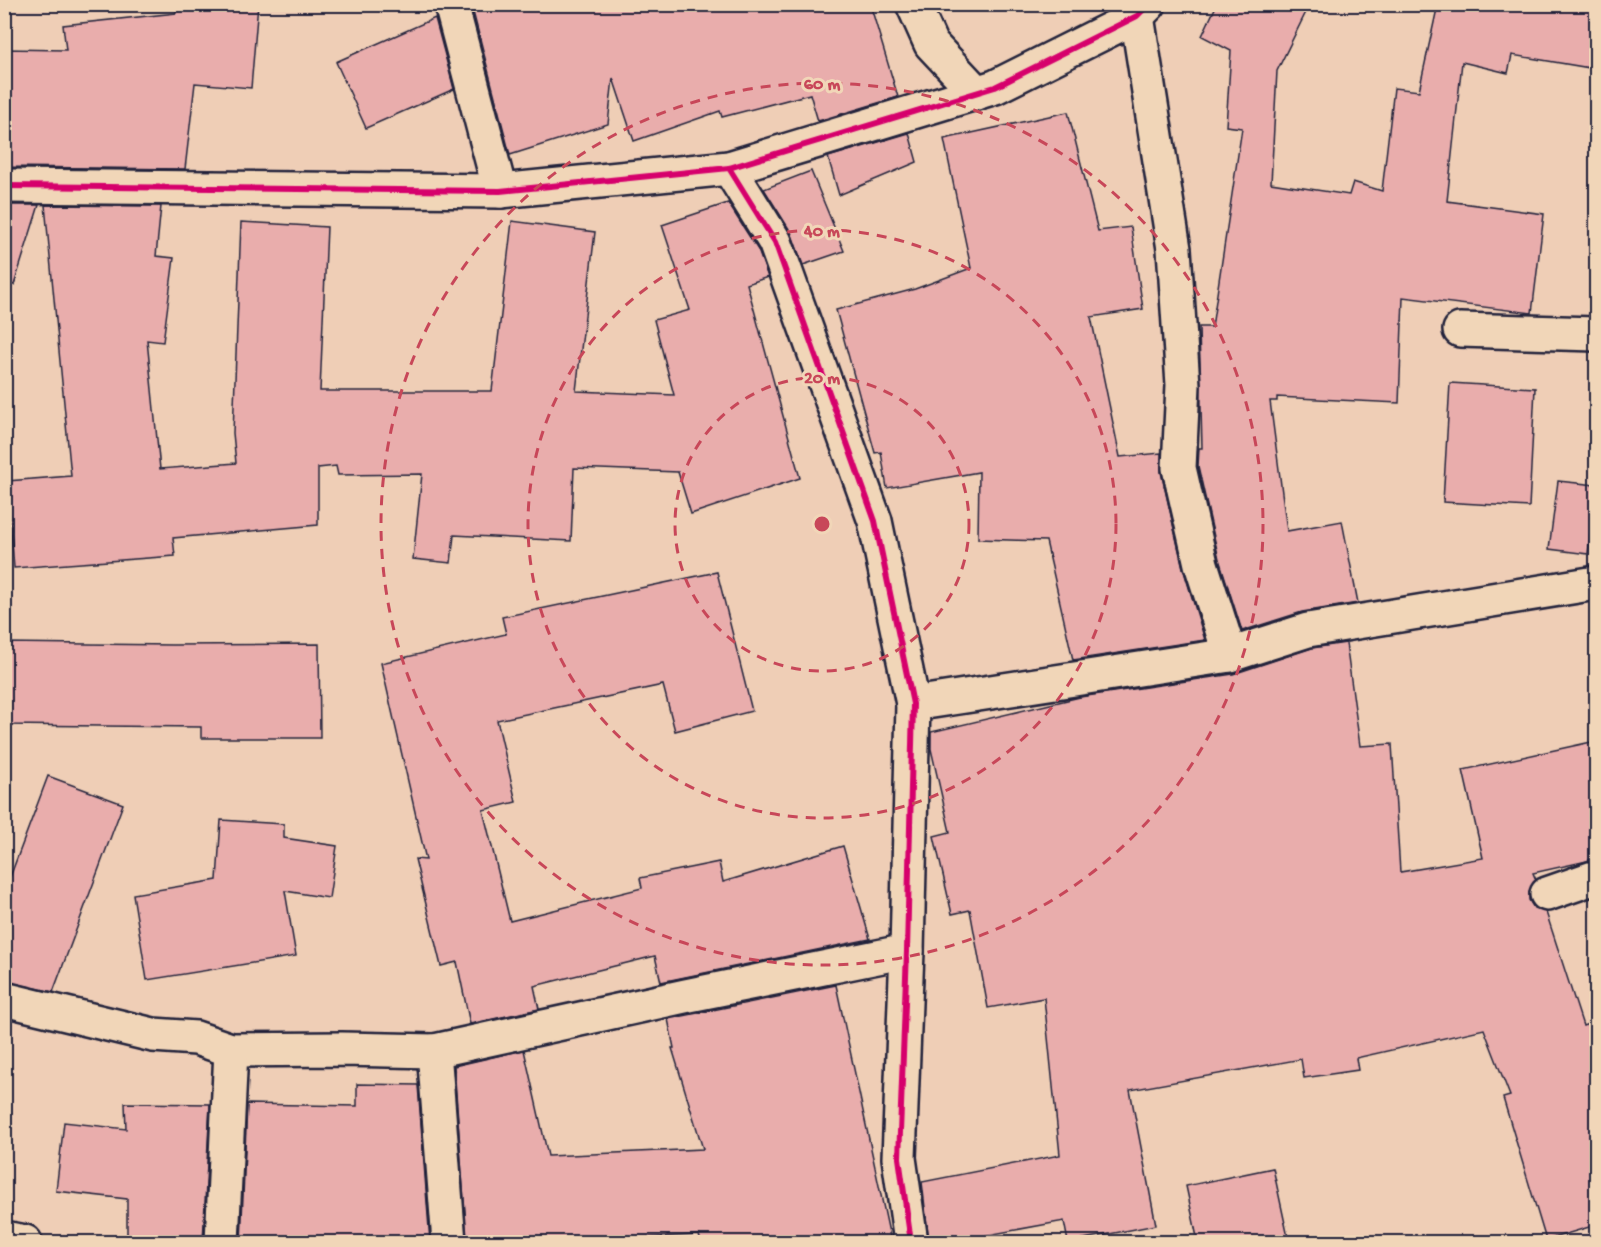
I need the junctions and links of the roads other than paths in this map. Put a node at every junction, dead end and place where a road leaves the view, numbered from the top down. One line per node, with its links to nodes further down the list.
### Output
1 (451, 4): 7 (street)
2 (914, 4): 4 (street)
3 (1143, 10): 4 (street); 11 (street)
4 (976, 93): 5 (street)
5 (729, 168): 7 (street); 12 (street)
6 (4, 186): 7 (street)
7 (500, 191)
8 (1460, 330): 9 (street)
9 (1596, 334)
10 (1596, 583): 11 (street)
11 (1230, 655): 12 (street)
12 (913, 704): 15 (street)
13 (1596, 877): 14 (street)
14 (1547, 894)
15 (907, 951): 18 (street); 23 (street)
16 (4, 999): 17 (street)
17 (231, 1050): 18 (street); 21 (street)
18 (434, 1051): 22 (street)
19 (4, 1238): 20 (street)
20 (25, 1242)
21 (222, 1242)
22 (449, 1242)
23 (911, 1242)

